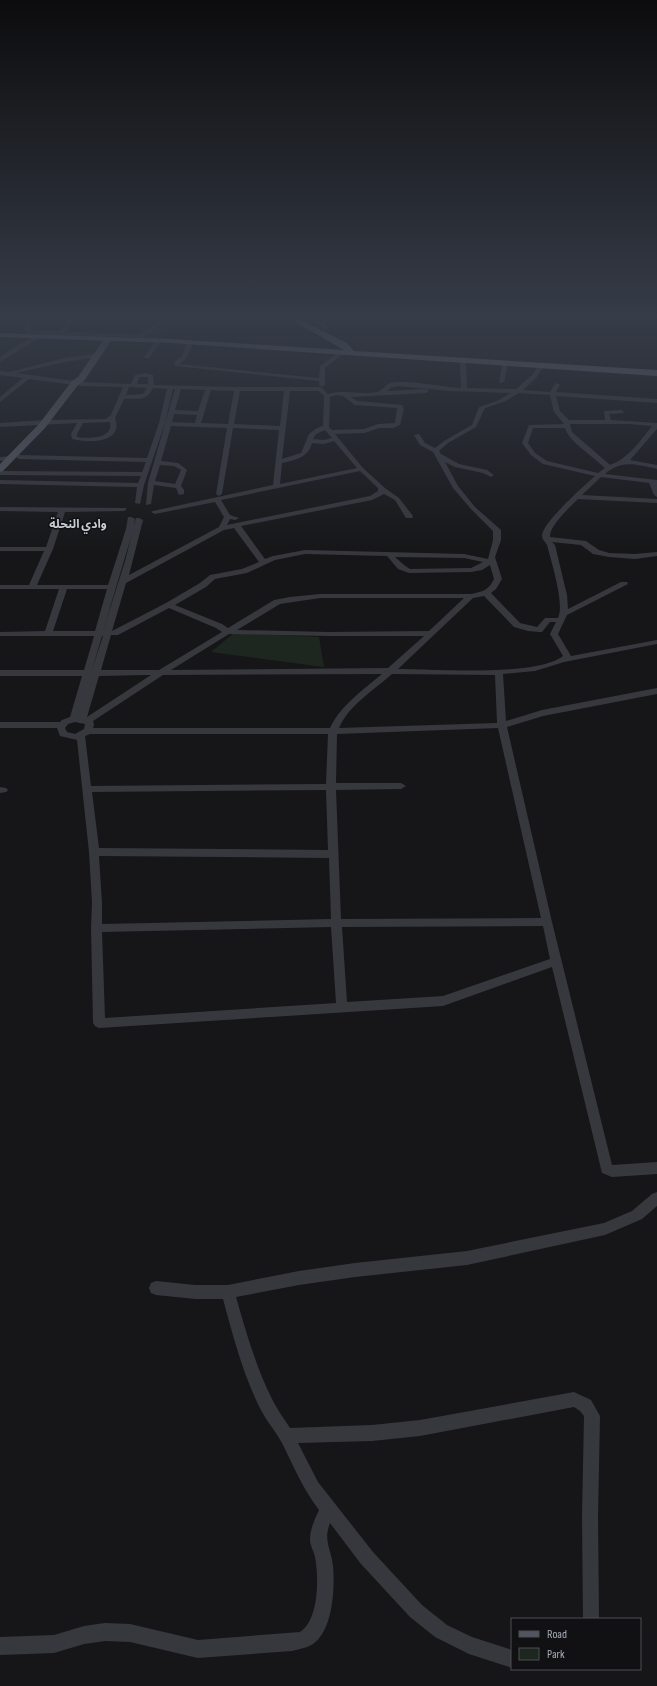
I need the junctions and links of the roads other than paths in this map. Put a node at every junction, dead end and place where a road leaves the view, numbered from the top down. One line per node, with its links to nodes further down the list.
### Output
1 (121, 397): 17 (street)
2 (67, 398): 18 (main road)
3 (169, 398): 35 (street)
4 (175, 398): 14 (street)
5 (206, 398): 16 (street)
6 (235, 398): 26 (street)
7 (285, 398): 27 (street)
8 (327, 398): 28 (street)
9 (348, 398): 28 (street)
10 (509, 398): 32 (street)
11 (553, 398): 22 (street)
12 (613, 398): 13 (street)
13 (657, 401)
14 (171, 412): 16 (street); 21 (street)
15 (621, 412): 20 (street)
16 (200, 413): 24 (street)
17 (112, 419): 19 (street); 19 (street)
18 (49, 422): 19 (street); 23 (street); 33 (main road)
19 (81, 422)
20 (608, 422): 22 (street); 25 (street)
21 (168, 424): 24 (street); 38 (street)
22 (567, 424): 41 (street); 46 (street)
23 (0, 425)
24 (197, 425): 26 (street)
25 (657, 425): 36 (street)
26 (230, 427): 27 (street); 59 (street)
27 (282, 428): 37 (street)
28 (328, 430): 30 (street); 31 (street)
29 (417, 435): 32 (street)
30 (335, 439): 31 (street); 40 (street)
31 (308, 441): 37 (street)
32 (437, 453): 45 (street); 79 (street)
33 (15, 458): 34 (street); 35 (street); 42 (main road)
34 (0, 459)
35 (150, 460): 44 (street)
36 (624, 461): 39 (street); 41 (street)
37 (279, 462): 51 (street)
38 (157, 463): 50 (street); 53 (street)
39 (657, 466)
40 (360, 467): 51 (street); 54 (street)
41 (608, 467): 46 (street)
42 (1, 472): 43 (street)
43 (48, 473): 44 (street); 49 (street)
44 (145, 474): 52 (street)
45 (491, 475)
46 (600, 475): 48 (street); 60 (street)
47 (0, 482): 49 (street)
48 (655, 482): 57 (street)
49 (42, 483): 52 (street)
50 (151, 483): 53 (street); 58 (street)
51 (276, 484): 59 (street)
52 (141, 485): 55 (street)
53 (178, 486): 56 (street)
54 (383, 490): 68 (street); 71 (street)
55 (140, 494): 58 (street); 62 (street)
56 (181, 494)
57 (657, 494)
58 (149, 495): 63 (street)
59 (218, 497): 63 (street); 69 (street)
60 (576, 497): 61 (street); 74 (street)
61 (657, 501)
62 (138, 503): 63 (street); 66 (street)
63 (153, 508): 70 (street)
64 (0, 509): 65 (street)
65 (62, 512): 66 (street); 67 (street); 76 (street)
66 (124, 512): 70 (street)
67 (0, 514)
68 (408, 516)
69 (228, 517): 71 (street); 73 (street)
70 (141, 519): 81 (street); 86 (street)
71 (255, 521): 72 (street)
72 (236, 525): 73 (street); 80 (street)
73 (222, 528): 81 (street)
74 (546, 539): 77 (street); 90 (street)
75 (0, 549): 76 (street)
76 (49, 549): 84 (street)
77 (657, 554)
78 (390, 555): 79 (street); 79 (street); 80 (street)
79 (491, 561): 87 (street)
80 (263, 562): 89 (street)
81 (122, 582): 95 (street)
82 (624, 584): 90 (street)
83 (0, 587): 84 (street)
84 (32, 587): 85 (street)
85 (64, 587): 86 (street); 94 (street)
86 (112, 587): 95 (street)
87 (487, 594): 88 (street); 90 (street)
88 (471, 596): 91 (street); 92 (street)
89 (169, 605): 91 (street); 95 (street)
90 (563, 617): 97 (street)
91 (228, 632): 92 (street); 103 (street)
92 (431, 633): 98 (street)
93 (0, 634): 94 (street)
94 (48, 634): 95 (street)
95 (103, 634): 101 (street); 102 (street)
96 (657, 642): 97 (street)
97 (564, 660): 99 (street)
98 (390, 671): 99 (street); 103 (street); 110 (street)
99 (499, 672): 107 (street)
100 (0, 673): 101 (street)
101 (87, 673): 102 (street); 105 (street)
102 (96, 673): 103 (street); 105 (street)
103 (159, 674): 105 (street)
104 (657, 691): 107 (street)
105 (81, 720): 108 (street); 111 (street)
106 (0, 725): 108 (street)
107 (502, 725): 110 (street); 117 (street)
108 (62, 728): 109 (street); 111 (street)
109 (0, 731)
110 (332, 731): 111 (street); 113 (street)
111 (85, 734): 114 (street)
112 (401, 786): 113 (street)
113 (331, 788): 114 (street); 116 (street)
114 (88, 789): 115 (street)
115 (94, 852): 116 (street); 119 (street)
116 (334, 854): 118 (street)
117 (547, 922): 118 (street); 120 (street)
118 (336, 923): 119 (street); 121 (street)
119 (96, 928): 121 (street)
120 (557, 961): 121 (street); 122 (street)
121 (342, 1007)
122 (657, 1168)
123 (657, 1198): 125 (street)
124 (156, 1288): 125 (street)
125 (228, 1292): 126 (street)
126 (286, 1436): 127 (street); 128 (street)
127 (328, 1509): 129 (street); 130 (street)
128 (591, 1618)
129 (0, 1646)
130 (511, 1659)

